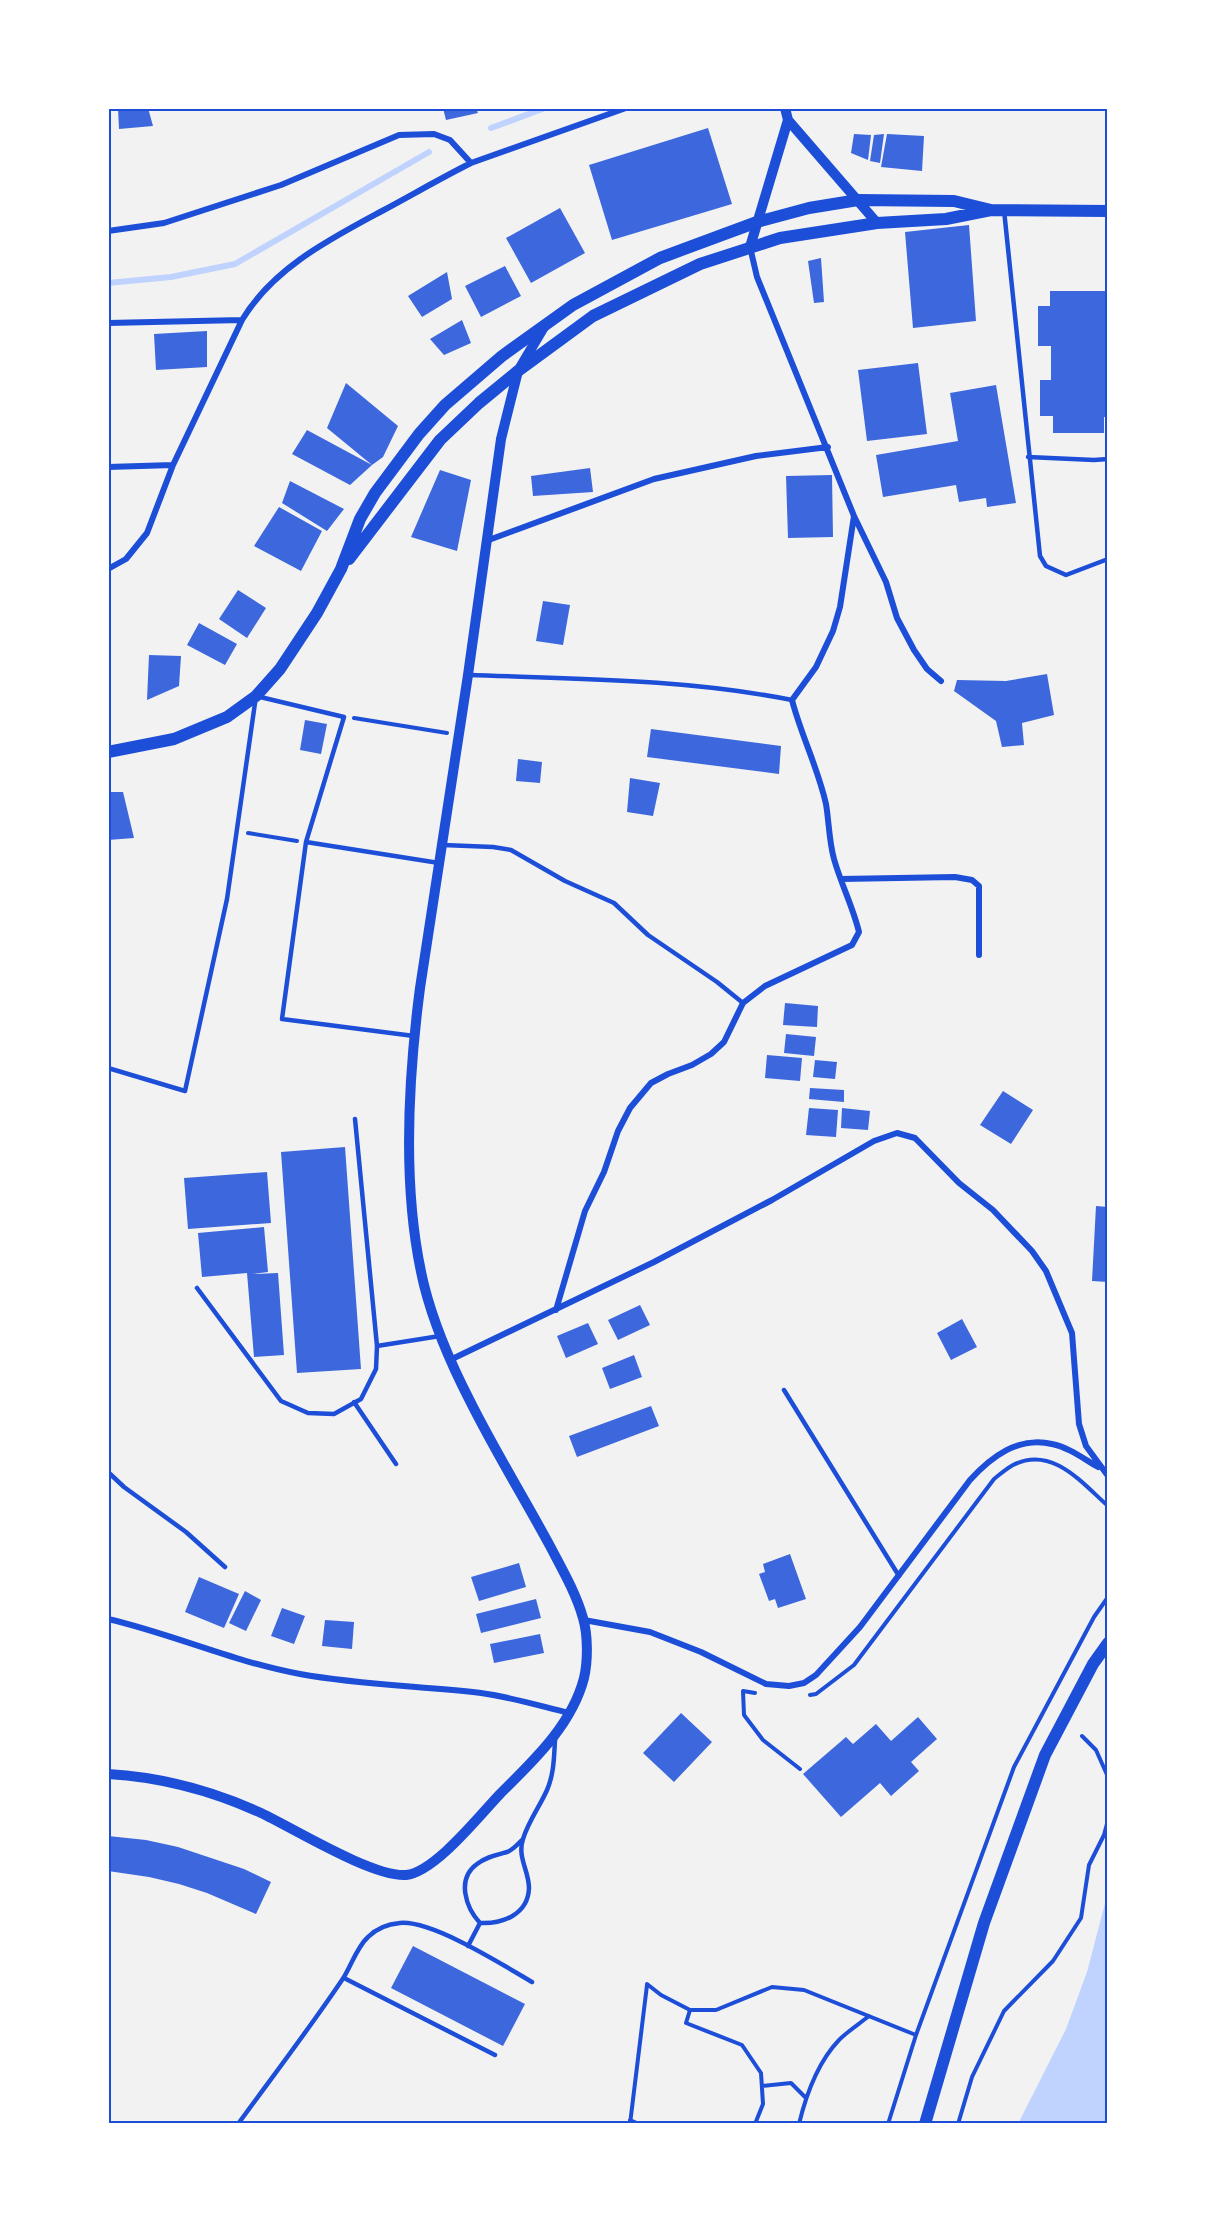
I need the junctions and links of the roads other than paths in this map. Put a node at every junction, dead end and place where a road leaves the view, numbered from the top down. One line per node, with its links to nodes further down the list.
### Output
1 (626, 108): 4 (street)
2 (785, 108): 3 (street)
3 (788, 120): 5 (street); 8 (street)
4 (471, 163): 10 (street); 12 (street)
5 (858, 200): 6 (main road); 8 (main road); 9 (street)
6 (998, 210): 7 (main road); 9 (main road); 17 (lane)
7 (1108, 211)
8 (757, 222): 11 (street); 14 (main road)
9 (877, 223): 11 (main road)
10 (108, 231)
11 (750, 246): 15 (main road); 16 (street)
12 (242, 320): 13 (street); 19 (street)
13 (108, 323)
14 (546, 324): 15 (street); 25 (main road)
15 (518, 371): 22 (street); 25 (main road)
16 (828, 447): 21 (street); 22 (street)
17 (1028, 457): 18 (lane); 23 (lane)
18 (1108, 459)
19 (173, 465): 20 (street); 24 (street)
20 (108, 467)
21 (854, 516): 27 (street); 29 (street)
22 (486, 541): 26 (street)
23 (1108, 560)
24 (108, 569)
25 (341, 569): 28 (main road)
26 (468, 675): 29 (lane); 32 (street)
27 (940, 681)
28 (256, 696): 30 (main road); 31 (lane); 38 (lane)
29 (792, 700): 34 (street)
30 (108, 752)
31 (306, 842): 33 (lane); 37 (lane)
32 (442, 844): 33 (street); 36 (lane)
33 (439, 863): 37 (street)
34 (841, 879): 35 (street); 36 (street)
35 (979, 955)
36 (743, 1003): 41 (street)
37 (414, 1036): 42 (street)
38 (108, 1068)
39 (355, 1119): 43 (lane)
40 (197, 1288): 46 (lane)
41 (556, 1310): 44 (street); 48 (street)
42 (440, 1336): 43 (lane); 44 (street)
43 (377, 1346): 46 (lane)
44 (450, 1360): 54 (street)
45 (784, 1390): 52 (lane)
46 (354, 1402): 47 (lane)
47 (396, 1464)
48 (1102, 1469): 50 (street); 52 (street)
49 (108, 1472): 51 (lane)
50 (1108, 1476)
51 (225, 1567)
52 (899, 1576): 54 (street)
53 (108, 1619): 56 (street)
54 (584, 1620): 56 (street)
55 (1108, 1643): 66 (main road)
56 (570, 1713): 57 (street)
57 (555, 1734): 58 (street); 59 (lane)
58 (108, 1774)
59 (522, 1840): 60 (lane); 60 (lane)
60 (480, 1923): 61 (lane)
61 (468, 1946): 62 (lane); 63 (lane)
62 (344, 1978): 64 (lane); 65 (lane)
63 (532, 1982)
64 (495, 2055)
65 (238, 2124)
66 (924, 2124)

